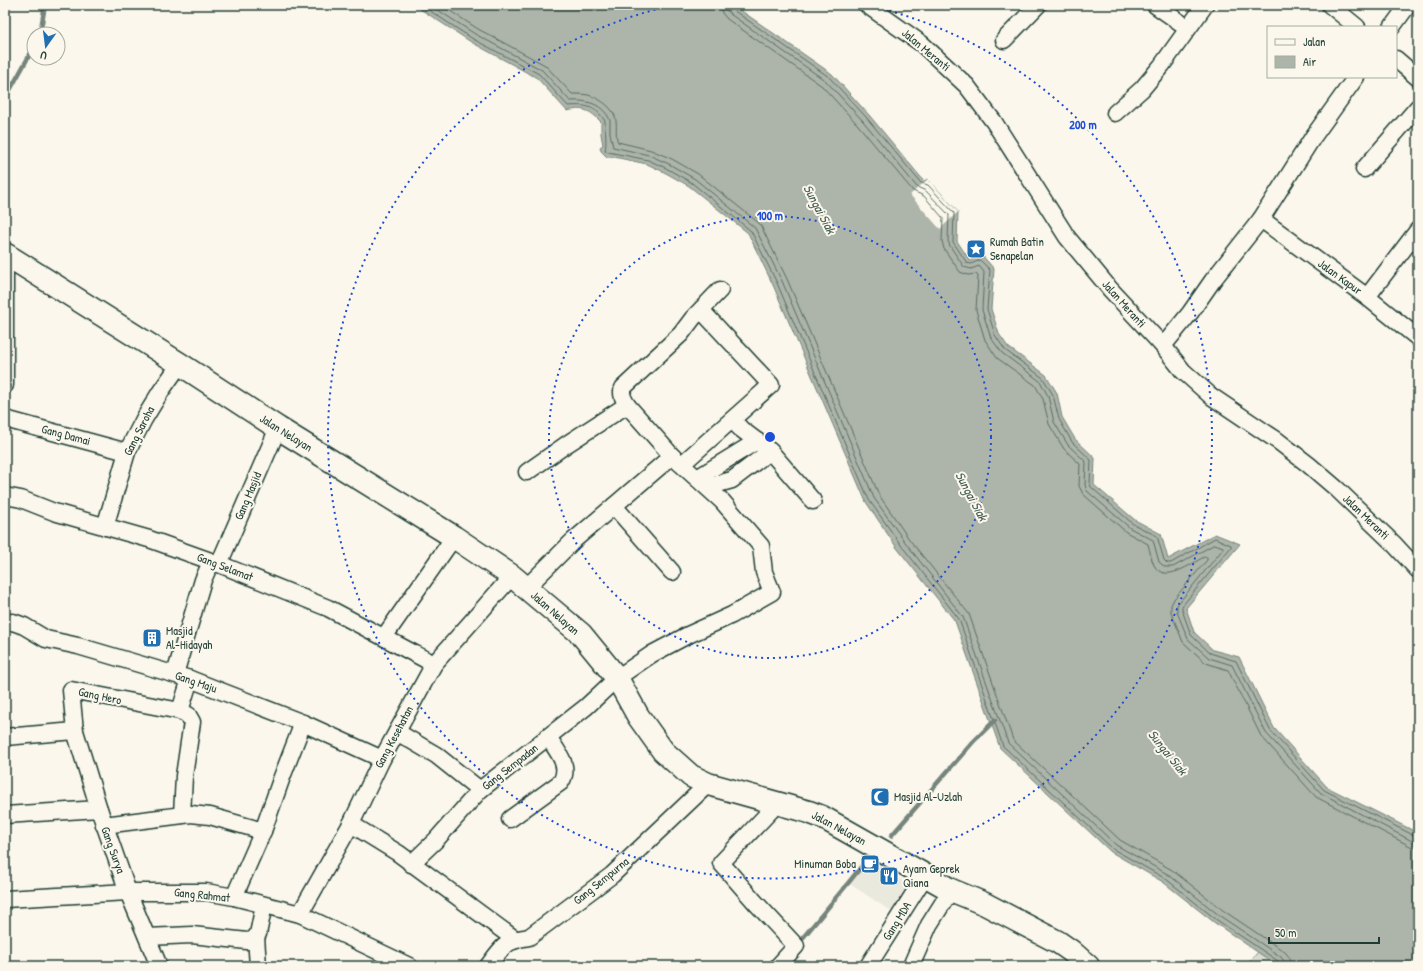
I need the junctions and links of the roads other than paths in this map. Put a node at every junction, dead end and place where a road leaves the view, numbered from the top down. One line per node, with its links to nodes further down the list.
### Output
1 (866, 5): 24 (street, Jalan Meranti)
2 (1038, 5): 10 (street)
3 (1155, 5): 9 (street)
4 (1205, 5): 9 (street)
5 (1330, 5): 7 (street)
6 (1408, 5): 8 (street)
7 (1356, 26)
8 (1393, 26)
9 (1188, 28): 15 (street)
10 (1004, 40)
11 (1397, 60): 13 (street)
12 (1355, 78): 17 (street)
13 (1418, 78)
14 (1418, 106): 16 (street)
15 (1115, 113)
16 (1364, 169)
17 (1261, 219): 21 (street, Jalan Kapur); 24 (street)
18 (1418, 230): 21 (street)
19 (5, 254): 25 (main road, Jalan Nelayan); 26 (street)
20 (720, 290): 22 (street)
21 (1367, 297): 23 (street, Jalan Kapur)
22 (701, 310): 27 (street); 29 (street, Gang Kesehatan)
23 (1418, 338)
24 (1163, 346): 43 (street, Jalan Meranti)
25 (180, 364): 30 (main road, Jalan Nelayan); 33 (street, Gang Saroha)
26 (5, 385)
27 (627, 405): 34 (street); 35 (street)
28 (5, 419): 33 (street, Gang Damai)
29 (732, 420): 31 (street); 34 (street, Gang Kesehatan)
30 (278, 428): 41 (main road, Jalan Nelayan); 42 (street, Gang Masjid)
31 (757, 441): 32 (street); 36 (street)
32 (770, 451): 36 (street); 38 (street)
33 (127, 452): 40 (street, Gang Saroha)
34 (677, 460): 36 (street); 39 (street, Gang Kesehatan)
35 (528, 472)
36 (702, 483): 50 (street, Gang Sempadan)
37 (5, 496): 40 (street, Gang Selamat)
38 (813, 501)
39 (614, 506): 44 (street); 45 (street, Gang Kesehatan)
40 (105, 527): 42 (street, Gang Selamat)
41 (454, 537): 45 (main road, Jalan Nelayan); 47 (street)
42 (215, 563): 47 (street, Gang Selamat); 49 (street, Gang Masjid)
43 (1418, 570)
44 (672, 572)
45 (519, 582): 48 (street, Gang Kesehatan); 50 (main road, Jalan Nelayan)
46 (5, 623): 49 (street, Gang Maju)
47 (384, 637): 48 (street, Gang Selamat)
48 (434, 664): 55 (street, Gang Kesehatan)
49 (175, 674): 51 (street, Gang Maju)
50 (617, 678): 57 (street, Gang Sempadan); 59 (main road, Jalan Nelayan)
51 (190, 679): 52 (street); 53 (street, Gang Maju)
52 (180, 711): 54 (street, Gang Hero); 64 (street)
53 (303, 723): 58 (street, Gang Maju); 68 (street)
54 (75, 731): 56 (street); 62 (street, Gang Surya)
55 (397, 732): 58 (street, Gang Kesehatan); 60 (street)
56 (5, 737)
57 (548, 737): 60 (street, Gang Sempadan); 65 (street)
58 (382, 759): 66 (street, Gang Kesehatan)
59 (708, 784): 61 (main road, Jalan Nelayan); 79 (street, Gang Sempurna)
60 (480, 790): 69 (street, Gang Sempadan)
61 (777, 804): 70 (main road, Jalan Nelayan); 86 (street)
62 (99, 809): 63 (street); 67 (street, Gang Surya)
63 (5, 814)
64 (182, 815): 67 (street); 68 (street)
65 (510, 819)
66 (351, 824): 69 (street); 76 (street, Gang Kesehatan)
67 (104, 825): 72 (street, Gang Surya)
68 (263, 831): 73 (street)
69 (411, 864): 79 (street)
70 (926, 876): 71 (main road, Jalan Nelayan); 87 (street, Gang MDA)
71 (951, 890): 80 (main road, Jalan Nelayan); 88 (street)
72 (128, 892): 73 (street, Gang Rahmat); 74 (street, Gang Rahmat); 77 (street, Gang Surya)
73 (234, 897): 75 (street, Gang Rahmat)
74 (5, 899)
75 (264, 905): 76 (street, Gang Rahmat); 78 (street)
76 (300, 914): 84 (street, Gang Rahmat)
77 (147, 937): 78 (street); 82 (street, Gang Surya)
78 (256, 937): 83 (street)
79 (516, 940): 85 (street, Gang Sempurna)
80 (1084, 964)
81 (154, 966): 82 (street)
82 (159, 966)
83 (258, 966)
84 (409, 966)
85 (488, 966)
86 (778, 966)
87 (868, 966)
88 (911, 966)

